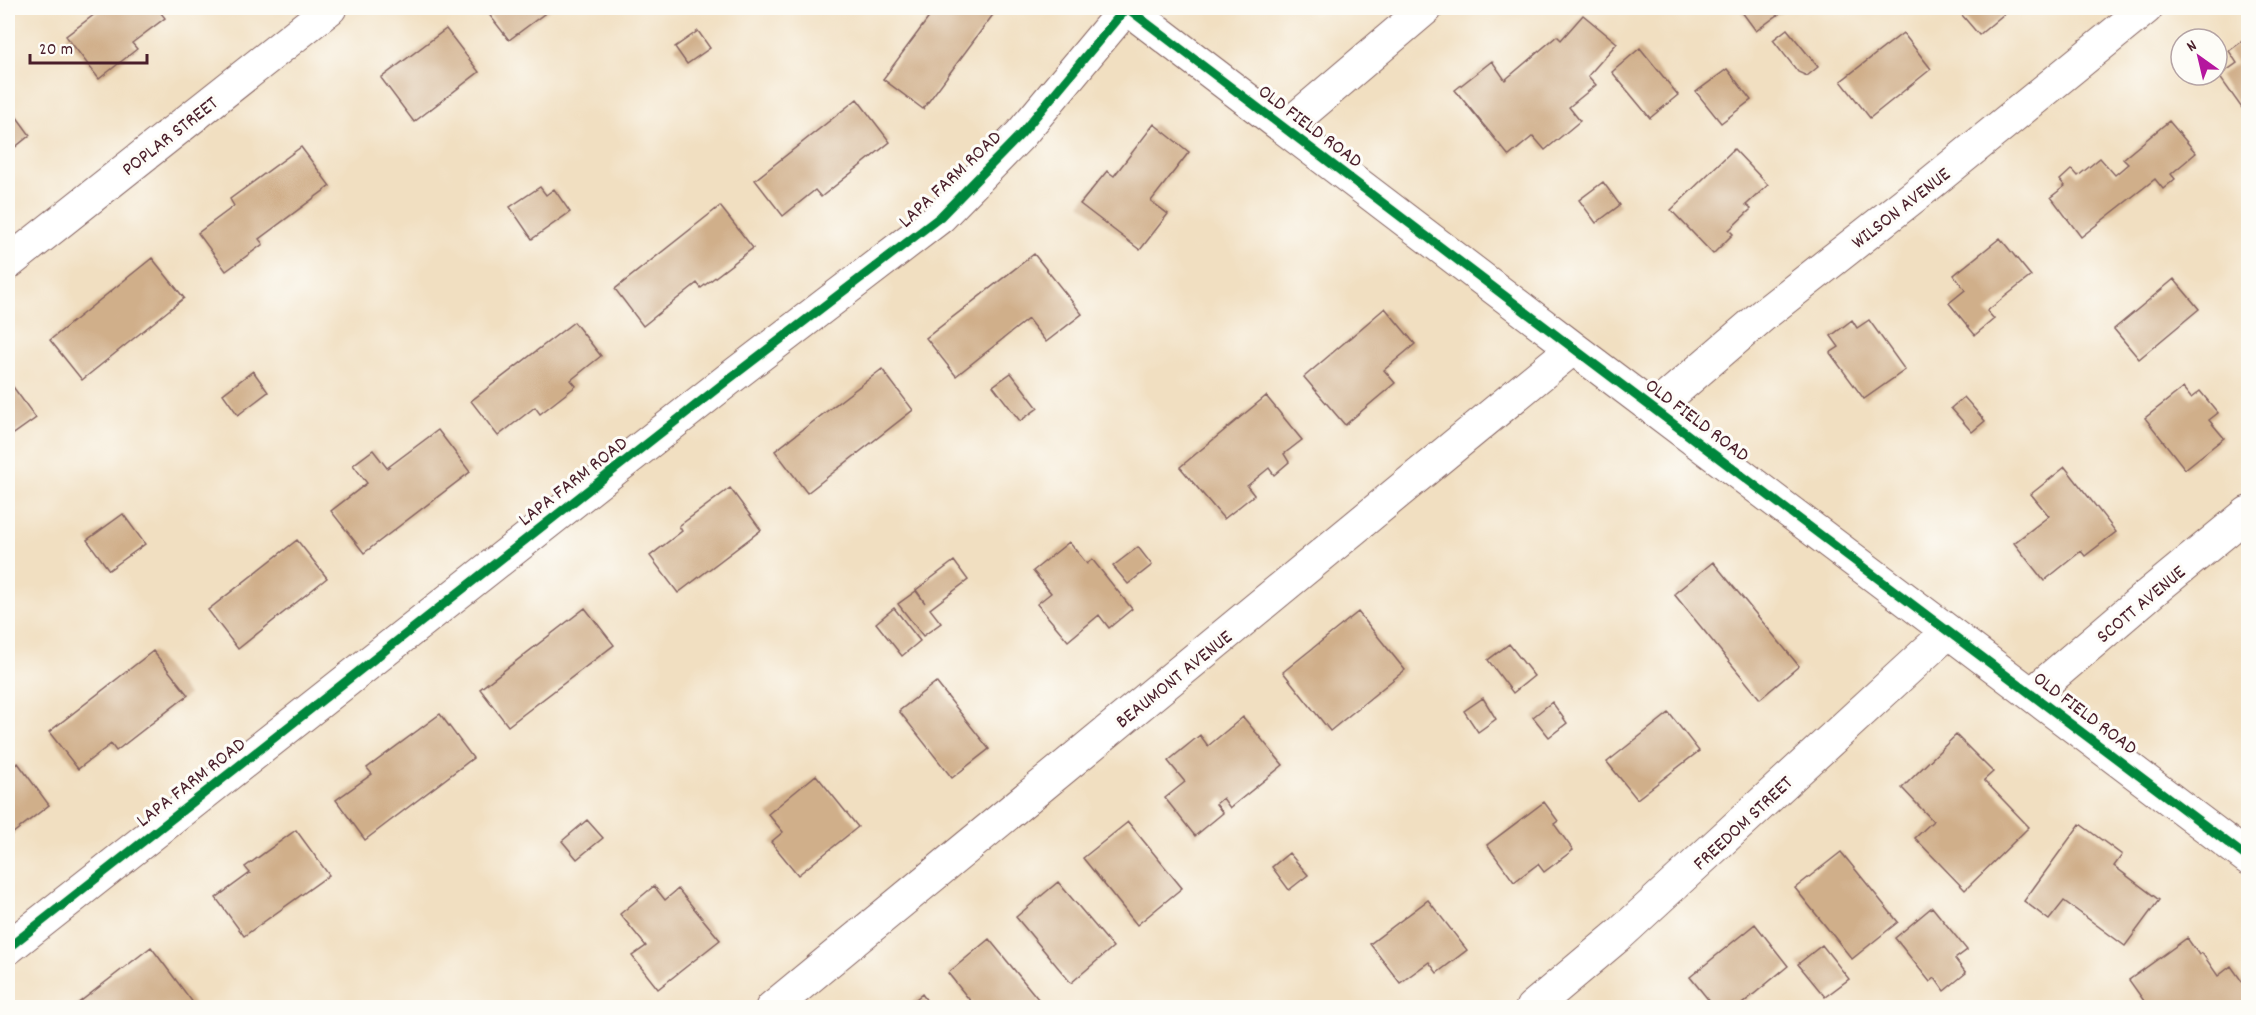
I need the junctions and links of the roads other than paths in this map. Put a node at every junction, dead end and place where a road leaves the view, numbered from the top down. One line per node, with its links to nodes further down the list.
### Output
1 (330, 8): 6 (street, POPLAR STREET)
2 (1126, 8): 5 (street, OLD FIELD ROAD); 13 (street, LAPA FARM ROAD)
3 (1426, 8): 5 (street)
4 (2146, 8): 8 (street, WILSON AVENUE)
5 (1285, 128): 7 (street, OLD FIELD ROAD)
6 (8, 263)
7 (1573, 348): 8 (street, OLD FIELD ROAD); 14 (street, BEAUMONT AVENUE)
8 (1654, 409): 10 (street, OLD FIELD ROAD)
9 (2248, 513): 11 (street, SCOTT AVENUE)
10 (1948, 632): 11 (street, OLD FIELD ROAD); 15 (street, FREEDOM STREET)
11 (2032, 694): 12 (street, OLD FIELD ROAD)
12 (2248, 858)
13 (8, 948)
14 (772, 1008)
15 (1532, 1008)

